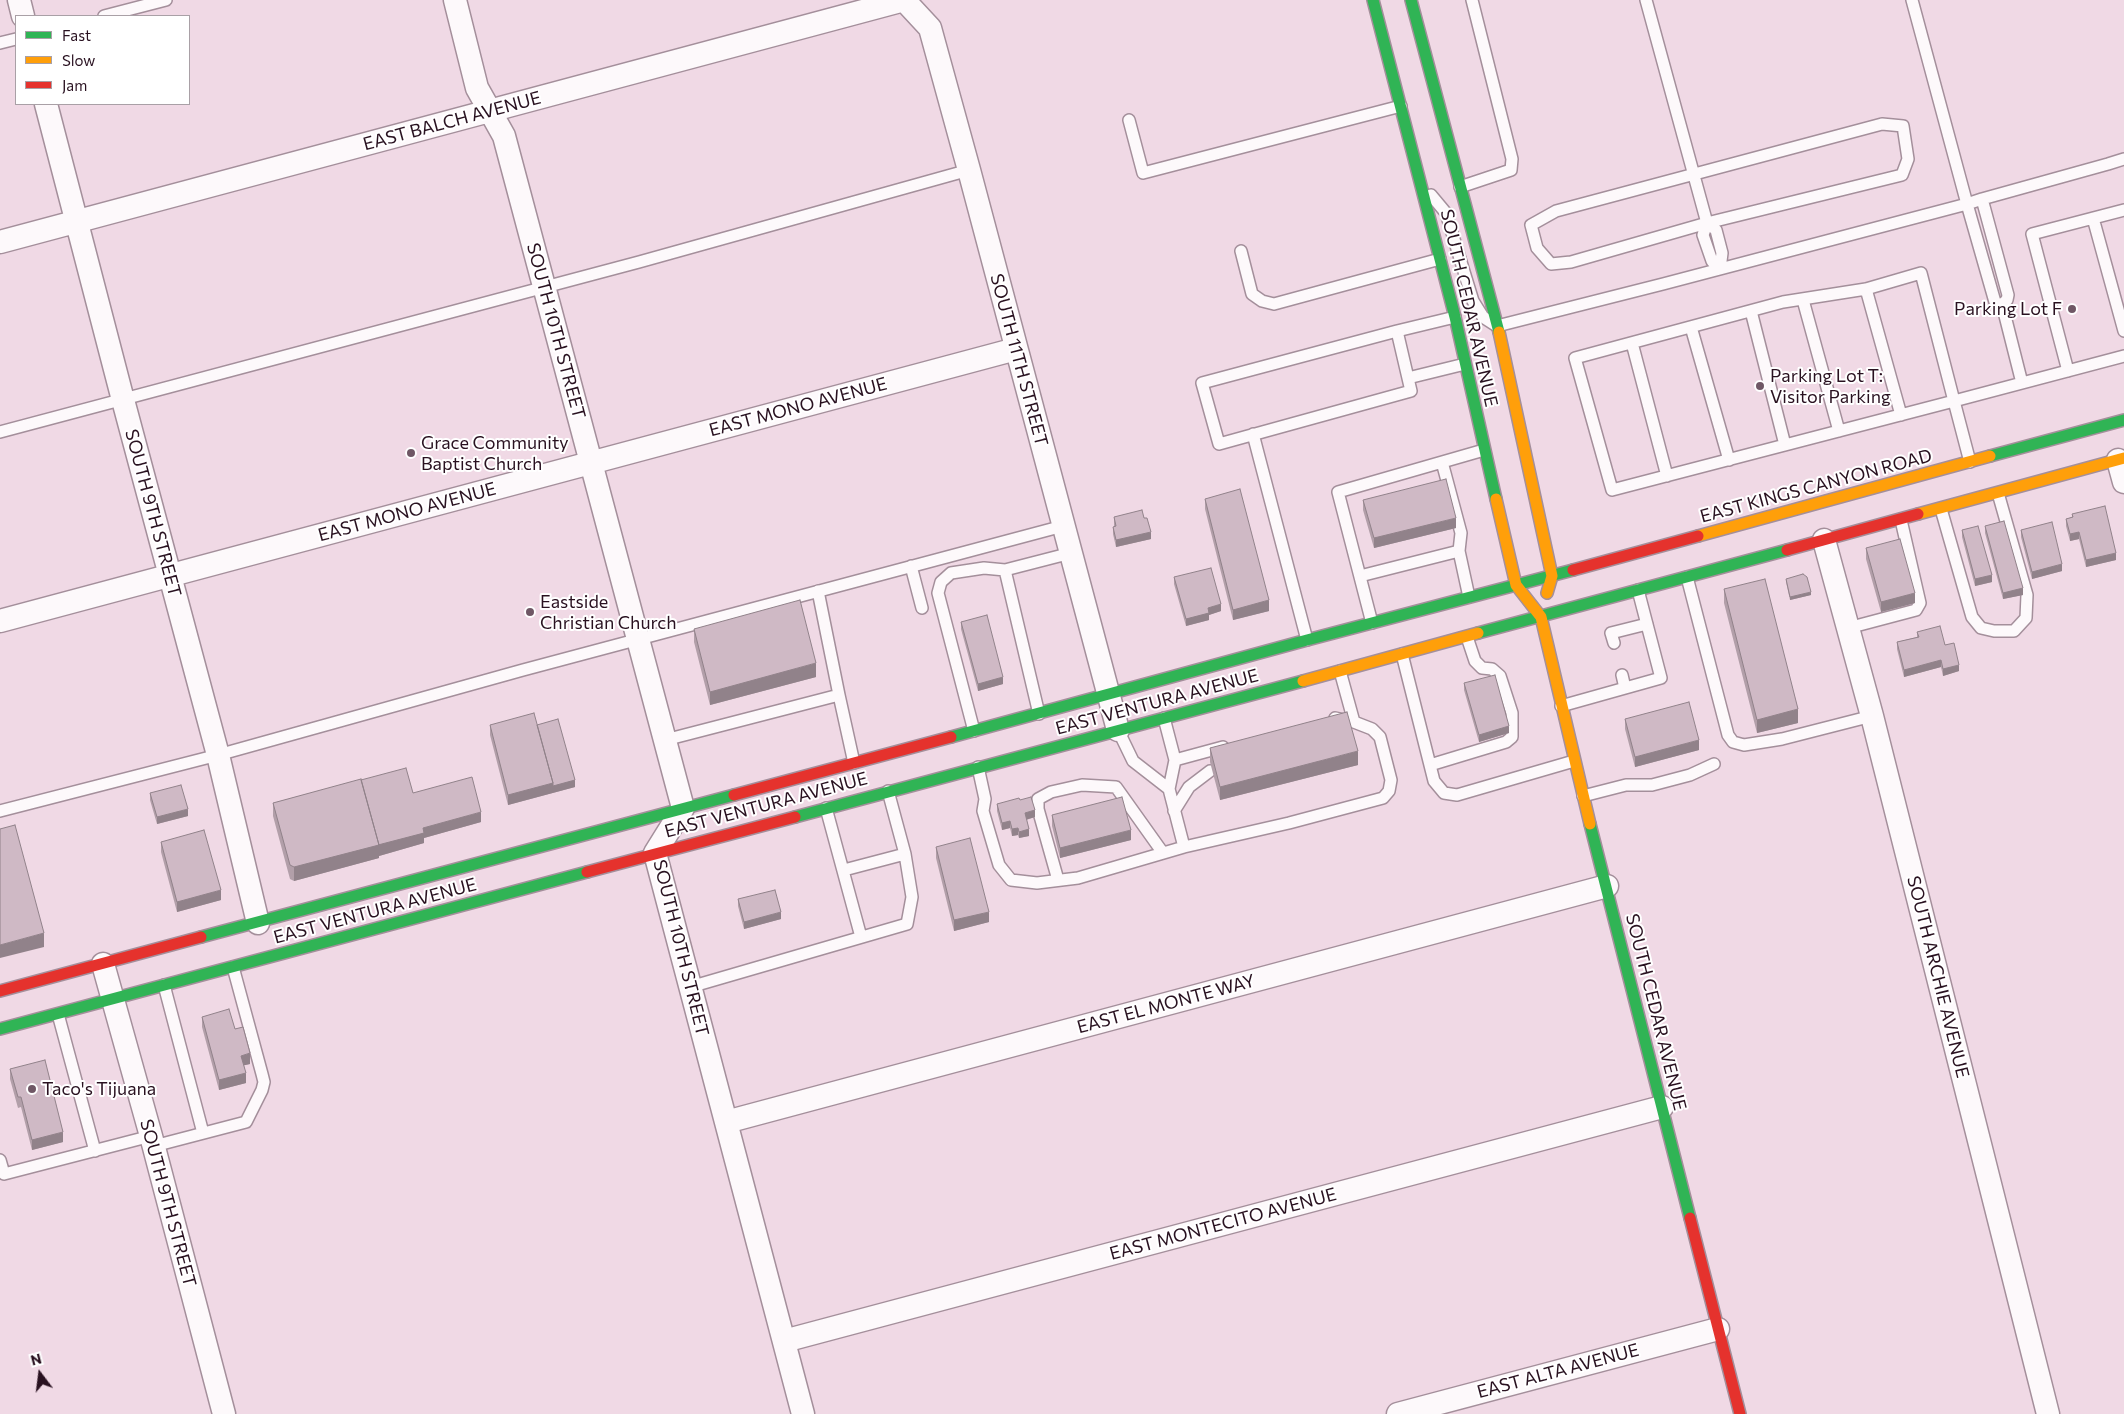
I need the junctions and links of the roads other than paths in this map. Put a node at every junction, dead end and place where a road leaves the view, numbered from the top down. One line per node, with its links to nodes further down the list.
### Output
1 (19, 0): 10 (street)
2 (166, 0): 11 (lane)
3 (455, 0): 16 (street, SOUTH 10TH STREET)
4 (904, 0): 16 (street, EAST BALCH AVENUE); 19 (street, SOUTH 11TH STREET)
5 (1373, 0): 15 (main road, SOUTH CEDAR AVENUE)
6 (1411, 0): 22 (main road, SOUTH CEDAR AVENUE)
7 (1472, 0): 22 (lane)
8 (1646, 0): 20 (lane)
9 (1912, 0): 24 (lane)
10 (23, 15)
11 (108, 15)
12 (15, 39): 13 (lane)
13 (0, 43)
14 (46, 105): 27 (street, SOUTH 9TH STREET)
15 (1401, 106): 17 (lane); 21 (main road, SOUTH CEDAR AVENUE)
16 (490, 111): 27 (street, EAST BALCH AVENUE); 33 (street, SOUTH 10TH STREET)
17 (1129, 120)
18 (2124, 159): 23 (lane)
19 (969, 170): 33 (lane); 44 (street, SOUTH 11TH STREET)
20 (1694, 174): 28 (lane); 28 (lane); 28 (lane)
21 (1420, 180): 31 (main road, SOUTH CEDAR AVENUE); 39 (lane)
22 (1460, 187): 39 (main road, SOUTH CEDAR AVENUE)
23 (1982, 200): 24 (lane); 36 (lane)
24 (1968, 204): 32 (lane); 36 (lane)
25 (2124, 210): 26 (lane)
26 (2093, 218): 42 (lane); 47 (lane)
27 (76, 222): 29 (street, EAST BALCH AVENUE); 50 (street, SOUTH 9TH STREET)
28 (1707, 223): 32 (lane)
29 (0, 242)
30 (1241, 251): 31 (lane)
31 (1440, 259): 38 (main road, SOUTH CEDAR AVENUE)
32 (1720, 269): 39 (lane)
33 (544, 286): 50 (lane); 63 (street, SOUTH 10TH STREET)
34 (1866, 289): 35 (lane); 51 (lane); 52 (lane)
35 (1803, 300): 37 (lane); 54 (lane)
36 (2002, 304): 49 (lane)
37 (1751, 311): 40 (lane); 57 (lane)
38 (1455, 317): 41 (lane); 46 (main road, SOUTH CEDAR AVENUE)
39 (1497, 326): 77 (main road, SOUTH CEDAR AVENUE)
40 (1691, 327): 43 (lane); 60 (lane)
41 (1397, 331): 48 (lane); 56 (lane)
42 (2124, 331)
43 (1632, 342): 64 (lane); 64 (lane)
44 (1016, 349): 63 (street, EAST MONO AVENUE); 69 (street, SOUTH 11TH STREET)
45 (2124, 356): 47 (lane)
46 (1464, 364): 48 (lane); 58 (main road, SOUTH CEDAR AVENUE)
47 (2068, 370): 49 (lane)
48 (1408, 378): 56 (lane)
49 (2022, 383): 51 (lane)
50 (122, 400): 55 (lane); 75 (street, SOUTH 9TH STREET)
51 (1954, 401): 52 (lane); 62 (lane)
52 (1901, 415): 54 (lane)
53 (2124, 420): 62 (main road, EAST KINGS CANYON ROAD)
54 (1839, 431): 57 (lane)
55 (0, 432)
56 (1253, 434): 91 (lane)
57 (1785, 445): 60 (lane)
58 (1484, 450): 61 (lane); 79 (main road, SOUTH CEDAR AVENUE)
59 (2121, 459): 65 (street); 66 (main road)
60 (1729, 460): 64 (lane)
61 (1442, 462): 71 (lane); 76 (lane)
62 (1970, 462): 77 (main road, EAST KINGS CANYON ROAD)
63 (591, 463): 75 (street, EAST MONO AVENUE); 90 (street, SOUTH 10TH STREET)
64 (1667, 476)
65 (2124, 482)
66 (1998, 493): 67 (main road); 67 (lane)
67 (1941, 509): 68 (main road)
68 (1901, 520): 70 (main road); 88 (lane)
69 (1063, 526): 72 (street, SOUTH 11TH STREET); 73 (lane)
70 (1824, 540): 78 (main road); 88 (street, SOUTH ARCHIE AVENUE)
71 (1459, 551): 76 (lane); 82 (lane)
72 (1071, 553): 74 (lane); 98 (street, SOUTH 11TH STREET)
73 (911, 566): 81 (lane); 83 (lane)
74 (1004, 570): 100 (lane); 106 (lane)
75 (170, 576): 85 (street, EAST MONO AVENUE); 109 (street, SOUTH 9TH STREET)
76 (1360, 576): 86 (lane)
77 (1552, 576): 79 (main road, EAST KINGS CANYON ROAD); 84 (main road, SOUTH CEDAR AVENUE)
78 (1687, 577): 80 (main road); 101 (lane)
79 (1516, 585): 82 (main road, EAST VENTURA AVENUE); 84 (main road, SOUTH CEDAR AVENUE)
80 (1638, 590): 84 (main road); 87 (lane)
81 (818, 591): 90 (lane); 97 (lane)
82 (1469, 597): 86 (main road, EAST VENTURA AVENUE)
83 (922, 608)
84 (1541, 617): 89 (main road, EAST VENTURA AVENUE); 99 (main road, SOUTH CEDAR AVENUE)
85 (0, 621)
86 (1372, 623): 91 (main road, EAST VENTURA AVENUE)
87 (1647, 624): 92 (lane); 96 (lane)
88 (1848, 628): 101 (street, SOUTH ARCHIE AVENUE)
89 (1467, 637): 93 (main road, EAST VENTURA AVENUE); 113 (lane)
90 (638, 639): 107 (street, SOUTH 10TH STREET); 109 (lane)
91 (1307, 640): 98 (main road, EAST VENTURA AVENUE)
92 (1614, 643)
93 (1402, 654): 94 (main road, EAST VENTURA AVENUE); 113 (lane)
94 (1340, 671): 102 (main road, EAST VENTURA AVENUE); 104 (lane)
95 (1622, 674): 96 (lane)
96 (1625, 688): 99 (lane)
97 (839, 695): 107 (lane); 112 (lane)
98 (1109, 695): 100 (main road, EAST VENTURA AVENUE); 105 (street, SOUTH 11TH STREET)
99 (1561, 706): 111 (main road, SOUTH CEDAR AVENUE)
100 (1039, 714): 106 (main road, EAST VENTURA AVENUE)
101 (1872, 716): 153 (street, SOUTH ARCHIE AVENUE)
102 (1164, 718): 105 (main road, EAST VENTURA AVENUE); 110 (lane)
103 (1322, 720): 104 (lane)
104 (1354, 728): 124 (lane)
105 (1118, 730): 115 (main road, EAST VENTURA AVENUE); 117 (lane)
106 (974, 731): 112 (main road, EAST VENTURA AVENUE)
107 (666, 740): 120 (street, SOUTH 10TH STREET)
108 (1230, 745): 110 (lane)
109 (218, 755): 123 (lane); 131 (street, SOUTH 9TH STREET)
110 (1175, 760): 117 (lane)
111 (1574, 761): 113 (lane); 119 (main road, SOUTH CEDAR AVENUE)
112 (854, 763): 120 (main road, EAST VENTURA AVENUE)
113 (1430, 764)
114 (1714, 764): 119 (lane)
115 (978, 767): 118 (main road, EAST VENTURA AVENUE); 129 (lane)
116 (1210, 771): 122 (lane)
117 (1169, 789): 122 (lane)
118 (888, 791): 121 (main road, EAST VENTURA AVENUE); 127 (lane)
119 (1583, 796): 130 (main road, SOUTH CEDAR AVENUE)
120 (683, 808): 125 (street, SOUTH 10TH STREET); 131 (main road, EAST VENTURA AVENUE)
121 (826, 808): 125 (main road, EAST VENTURA AVENUE); 128 (lane)
122 (1174, 810): 124 (lane)
123 (0, 811)
124 (1184, 847): 126 (lane)
125 (655, 853): 134 (main road, EAST VENTURA AVENUE); 136 (street, SOUTH 10TH STREET)
126 (1163, 853): 129 (lane); 129 (lane)
127 (905, 854): 128 (lane); 132 (lane)
128 (844, 870): 132 (lane)
129 (1058, 880)
130 (1607, 886): 141 (main road, SOUTH CEDAR AVENUE); 142 (street, EAST EL MONTE WAY)
131 (258, 922): 133 (main road, EAST VENTURA AVENUE)
132 (862, 937): 136 (lane)
133 (103, 964): 137 (main road, EAST VENTURA AVENUE); 138 (street, SOUTH 9TH STREET)
134 (233, 967): 135 (main road, EAST VENTURA AVENUE); 143 (lane)
135 (164, 985): 138 (main road, EAST VENTURA AVENUE); 143 (lane)
136 (690, 987): 142 (street, SOUTH 10TH STREET)
137 (0, 991)
138 (112, 999): 139 (main road, EAST VENTURA AVENUE); 144 (street, SOUTH 9TH STREET)
139 (58, 1014): 140 (main road, EAST VENTURA AVENUE); 145 (lane)
140 (0, 1029)
141 (1662, 1107): 147 (main road, SOUTH CEDAR AVENUE); 148 (street, EAST MONTECITO AVENUE)
142 (726, 1122): 148 (street, SOUTH 10TH STREET)
143 (203, 1133): 144 (lane)
144 (152, 1141): 145 (lane); 149 (street, SOUTH 9TH STREET)
145 (95, 1151): 146 (lane)
146 (0, 1160)
147 (1718, 1329): 151 (street, EAST ALTA AVENUE); 152 (main road, SOUTH CEDAR AVENUE)
148 (784, 1341): 150 (street, SOUTH 10TH STREET)
149 (224, 1414)
150 (803, 1414)
151 (1398, 1414)
152 (1740, 1414)
153 (2048, 1414)

